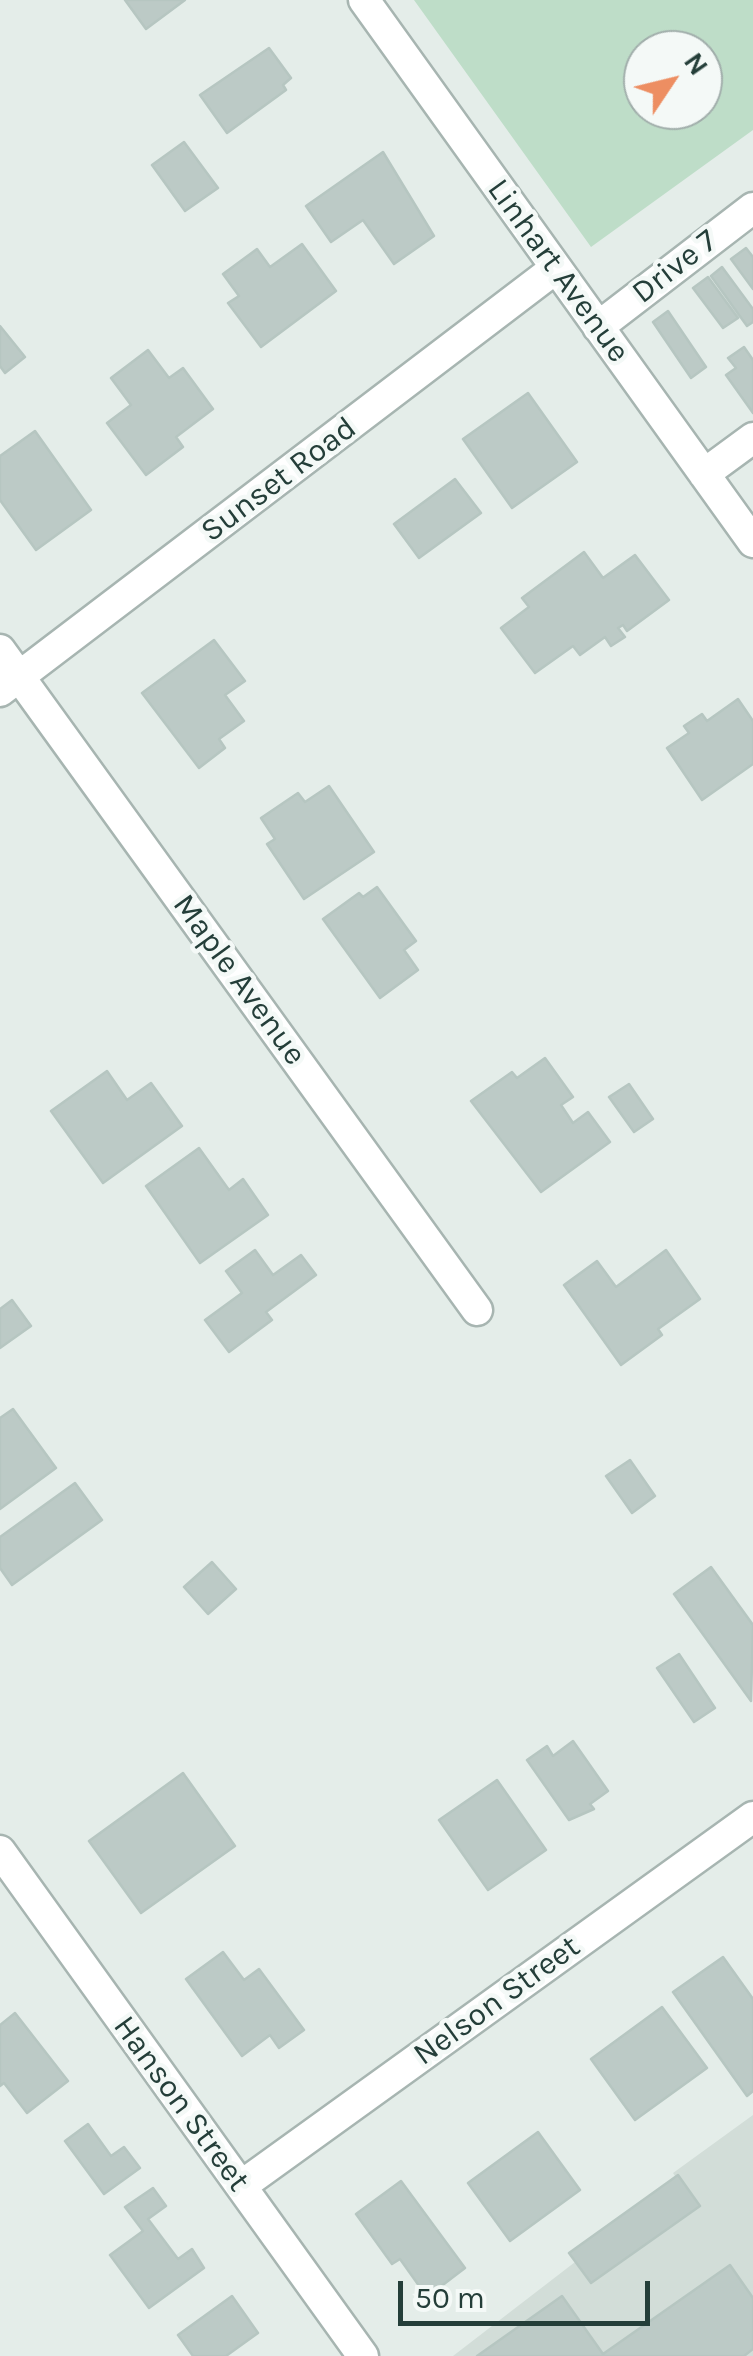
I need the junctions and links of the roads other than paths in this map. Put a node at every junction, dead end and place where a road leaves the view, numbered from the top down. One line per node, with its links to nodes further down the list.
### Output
1 (364, 0): 3 (street, Linhart Avenue)
2 (753, 208): 4 (street, Drive 7)
3 (556, 268): 4 (street, Linhart Avenue); 9 (street, Sunset Road)
4 (598, 326): 6 (street, Linhart Avenue)
5 (753, 438): 6 (street)
6 (704, 474): 7 (street, Linhart Avenue)
7 (753, 542)
8 (0, 650): 9 (street, Maple Avenue)
9 (10, 684): 10 (street, Maple Avenue)
10 (477, 1310)
11 (753, 1817): 13 (street, Nelson Street)
12 (0, 1851): 13 (street, Hanson Street)
13 (242, 2186): 14 (street, Hanson Street)
14 (363, 2356)

